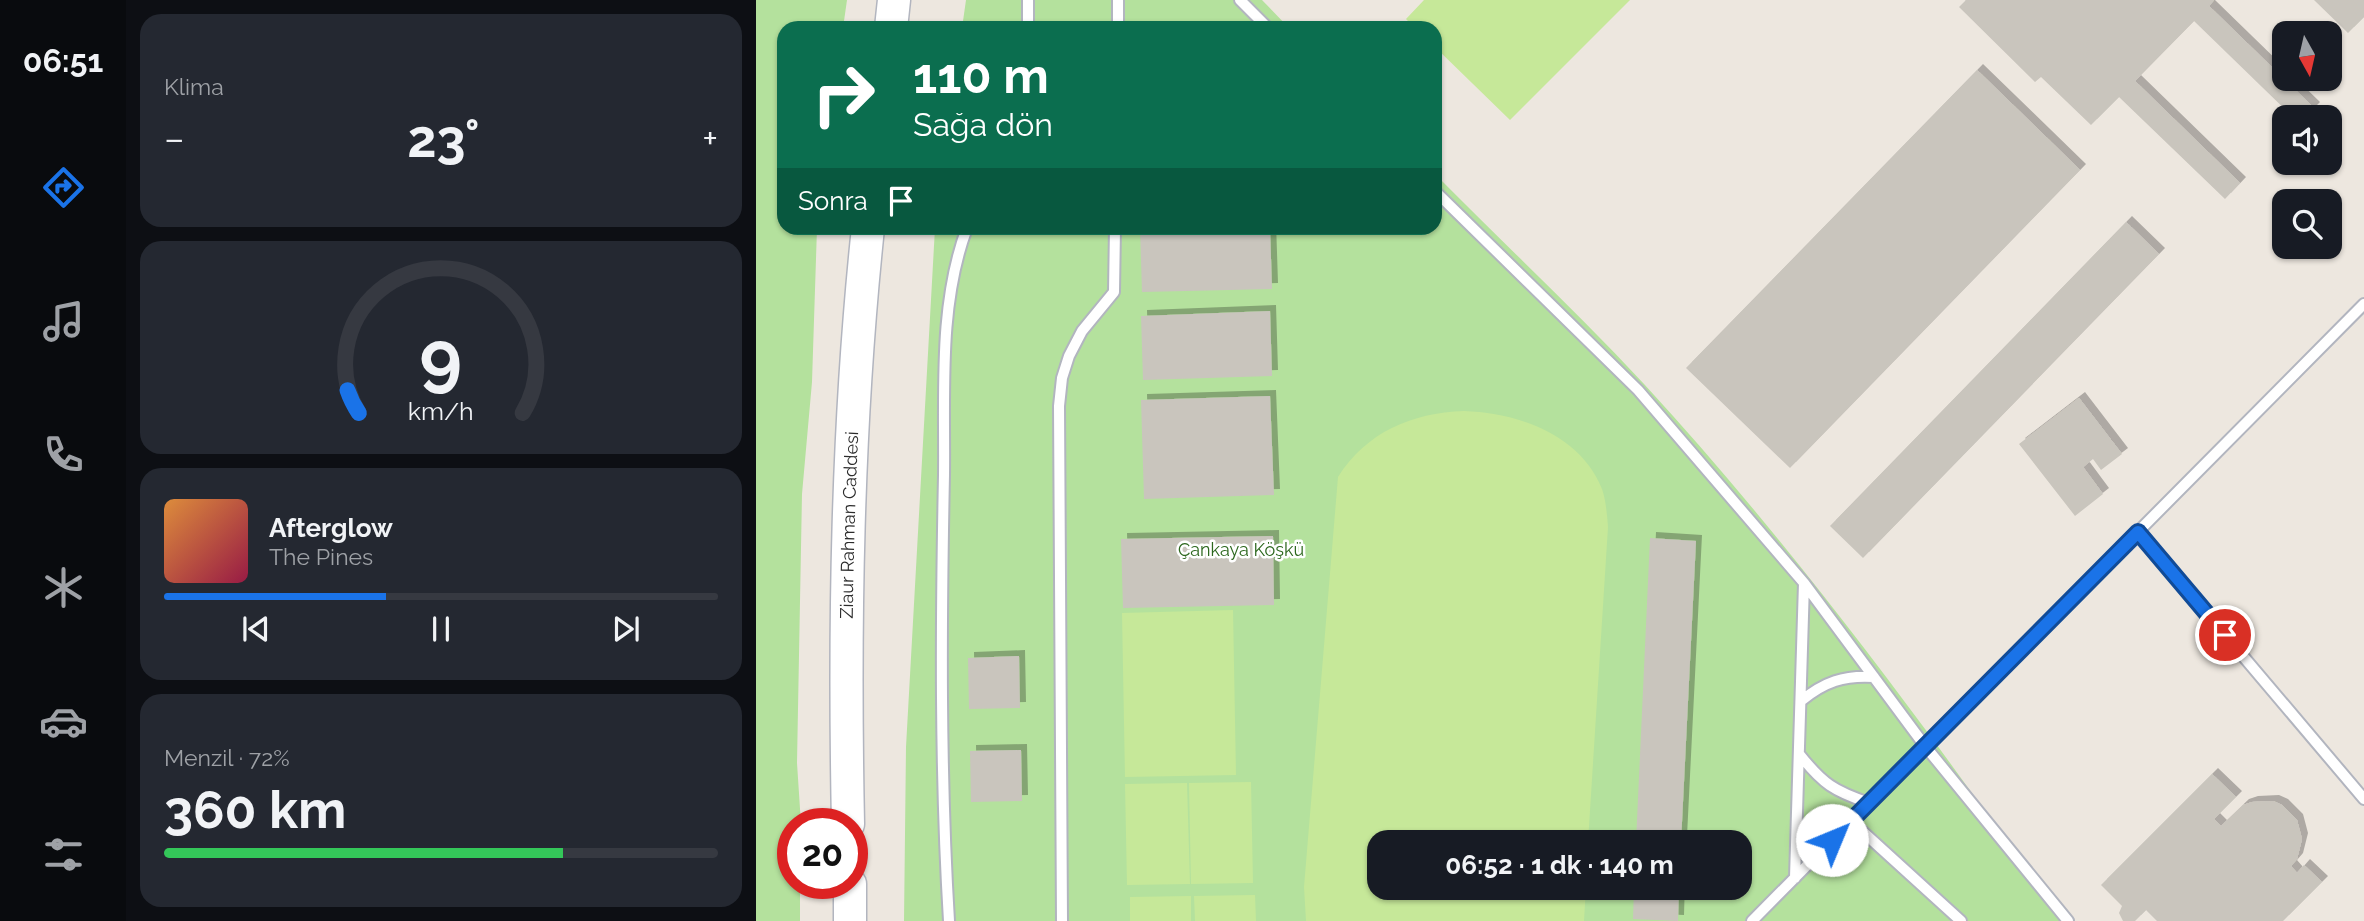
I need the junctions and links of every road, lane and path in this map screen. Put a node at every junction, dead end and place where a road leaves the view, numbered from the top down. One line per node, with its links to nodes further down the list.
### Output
1 (894, 0): 5 (main road)
2 (1028, 0): 6 (lane)
3 (1118, 0): 7 (lane)
4 (1240, 0): 8 (lane)
5 (892, 21)
6 (1028, 21)
7 (1118, 21)
8 (1261, 21)
9 (1442, 198): 15 (lane)
10 (867, 235): 22 (main road, Ziaur Rahman Caddesi)
11 (964, 235): 27 (lane)
12 (1115, 235): 28 (lane)
13 (2364, 303): 14 (lane)
14 (2138, 532): 18 (lane); 20 (lane)
15 (1804, 583): 16 (lane); 17 (lane)
16 (1874, 677): 17 (lane); 18 (lane)
17 (1801, 701): 19 (lane)
18 (1925, 746): 21 (lane); 31 (lane)
19 (1800, 755): 21 (lane); 24 (lane)
20 (2364, 799)
21 (1869, 803): 23 (lane)
22 (848, 808)
23 (1851, 821): 24 (lane); 30 (lane)
24 (1795, 878): 29 (lane)
25 (850, 899): 26 (main road)
26 (850, 921)
27 (949, 921)
28 (1062, 921)
29 (1752, 921)
30 (1961, 921)
31 (2068, 921)

